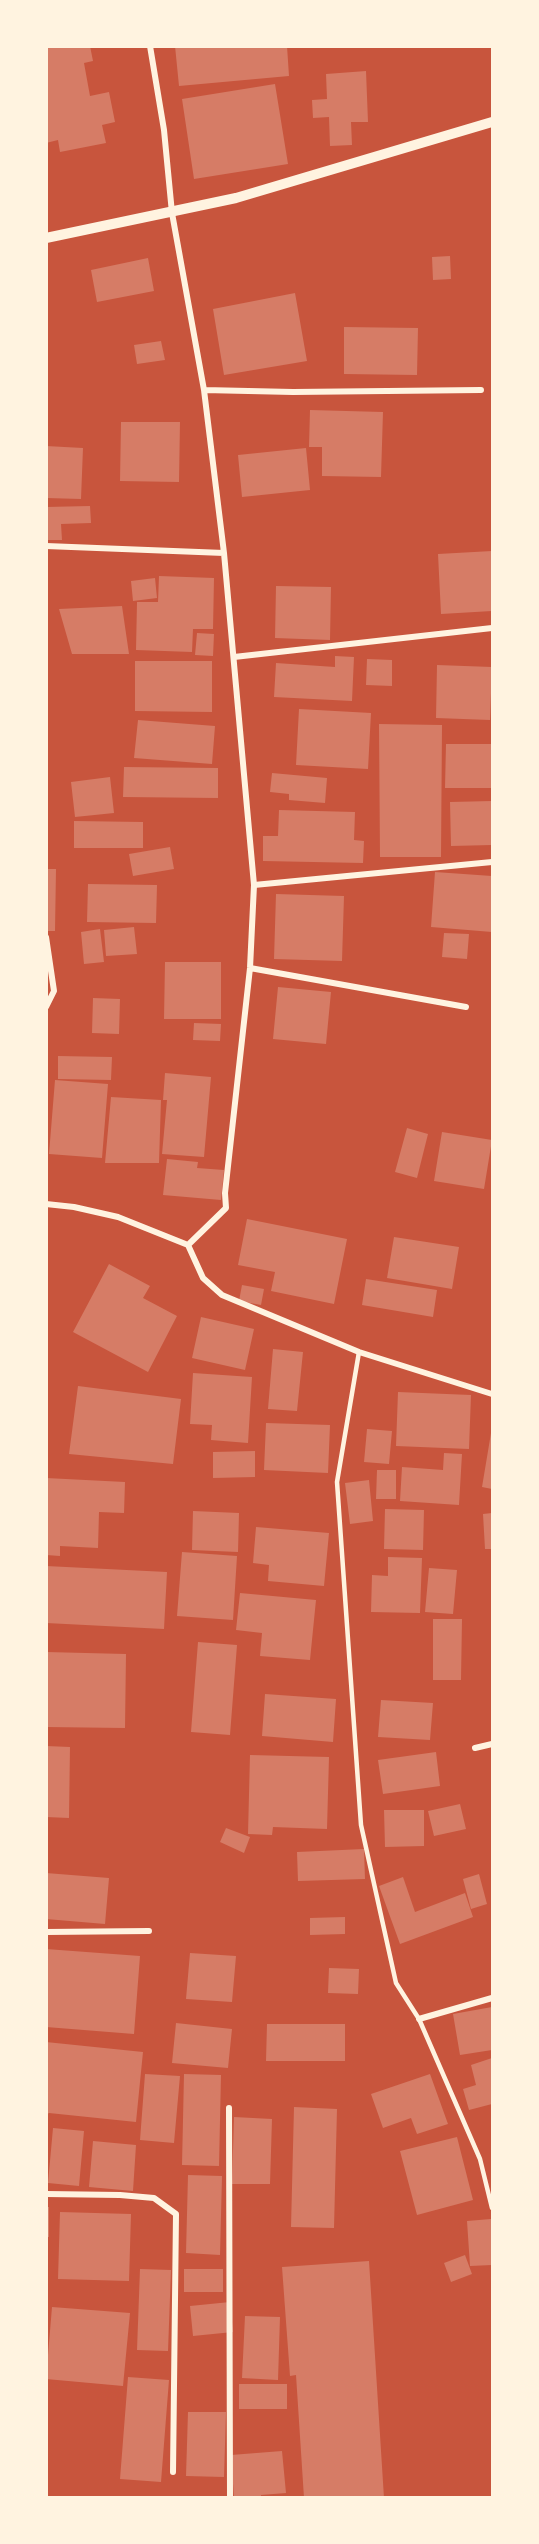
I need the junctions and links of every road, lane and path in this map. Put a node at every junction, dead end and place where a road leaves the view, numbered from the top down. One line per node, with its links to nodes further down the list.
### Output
1 (150, 46): 3 (street)
2 (492, 122): 3 (street)
3 (172, 213): 4 (street); 5 (street)
4 (46, 238)
5 (204, 390): 6 (street); 8 (street)
6 (481, 390)
7 (46, 546): 8 (street)
8 (224, 553): 10 (street)
9 (492, 628): 10 (street)
10 (234, 657): 12 (street)
11 (492, 862): 12 (street)
12 (254, 885): 14 (street)
13 (46, 938): 15 (street)
14 (250, 968): 16 (street); 18 (street)
15 (46, 1007)
16 (466, 1007)
17 (46, 1204): 18 (street)
18 (188, 1245): 19 (street)
19 (359, 1352): 20 (street); 26 (lane)
20 (492, 1394)
21 (492, 1744): 22 (street)
22 (475, 1748)
23 (149, 1931): 24 (street)
24 (46, 1932)
25 (492, 1998): 26 (street)
26 (419, 2019): 29 (lane)
27 (229, 2108): 31 (street)
28 (46, 2194): 30 (street)
29 (492, 2208)
30 (173, 2472)
31 (230, 2498)

